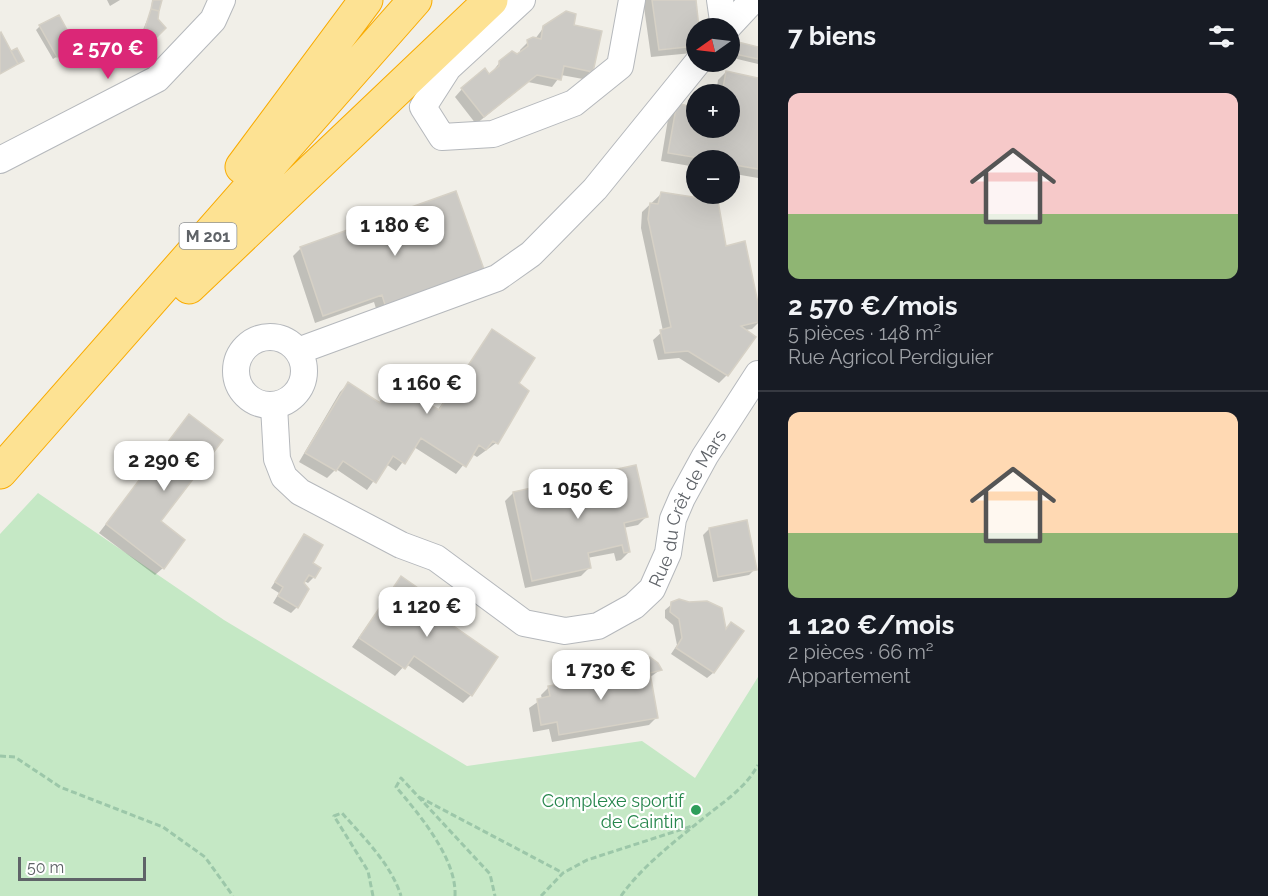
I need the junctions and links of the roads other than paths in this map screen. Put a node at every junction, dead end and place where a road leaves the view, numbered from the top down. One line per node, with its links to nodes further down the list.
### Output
1 (222, 0): 13 (street)
2 (366, 0): 14 (highway)
3 (393, 0): 14 (highway, M 201)
4 (415, 0): 18 (highway, M 201)
5 (490, 0): 18 (highway)
6 (522, 0): 7 (street)
7 (632, 0)
8 (720, 0): 10 (street)
9 (753, 0): 11 (street)
10 (723, 18)
11 (735, 18)
12 (690, 72): 15 (street)
13 (0, 160)
14 (235, 175): 19 (highway, M 201)
15 (298, 351): 17 (street); 17 (street)
16 (758, 374): 17 (street, Rue du Crêt de Mars)
17 (274, 406)
18 (40, 428): 20 (highway, M 201)
19 (0, 441)
20 (0, 472)

